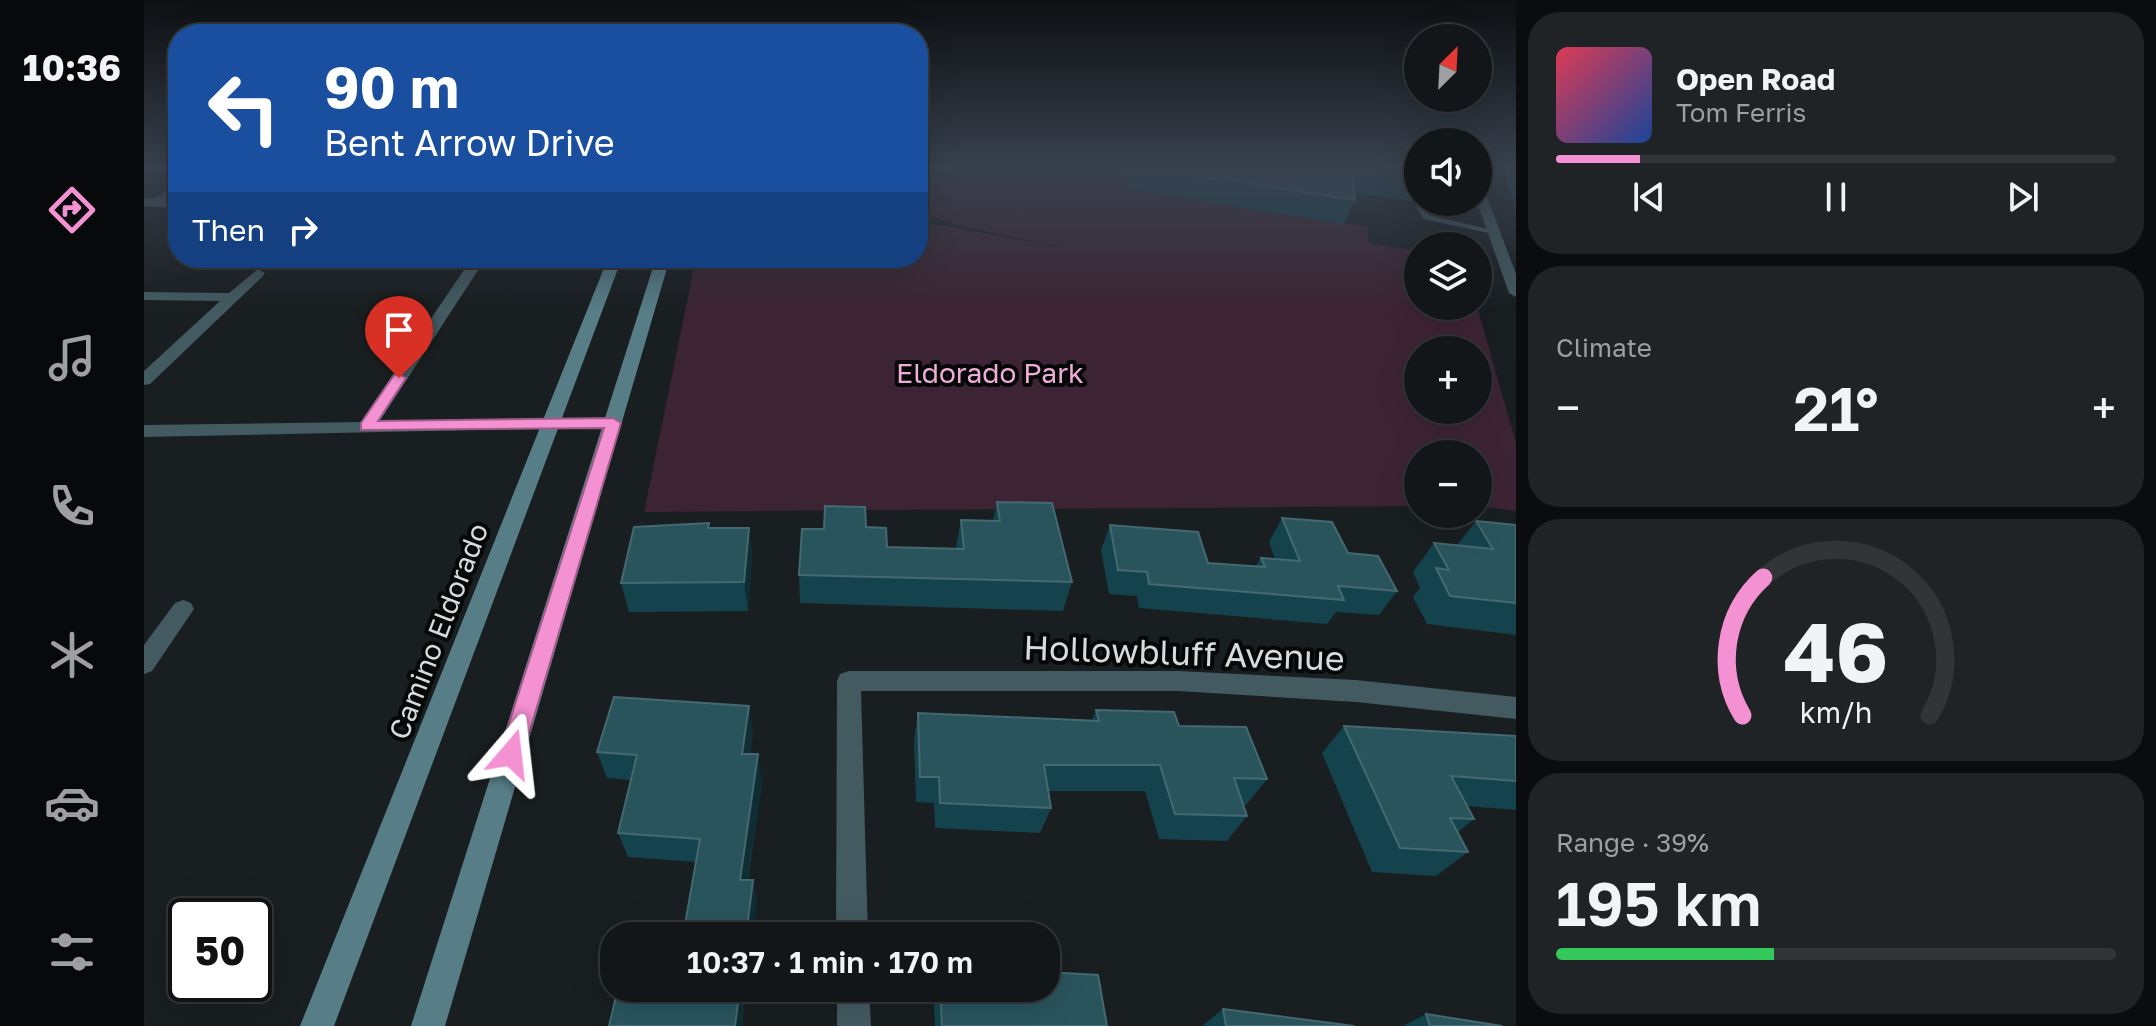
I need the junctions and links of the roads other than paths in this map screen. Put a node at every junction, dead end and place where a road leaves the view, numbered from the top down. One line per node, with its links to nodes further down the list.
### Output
1 (1426, 216): 3 (lane)
2 (1488, 216): 3 (street)
3 (1493, 231): 8 (street)
4 (472, 268): 14 (street)
5 (611, 268): 13 (main road, Camino Eldorado)
6 (660, 268): 12 (main road)
7 (258, 273): 10 (street)
8 (1516, 293)
9 (144, 296): 10 (street)
10 (232, 297): 11 (street)
11 (144, 380)
12 (613, 423): 13 (street); 22 (main road)
13 (550, 424): 14 (street); 21 (main road, Camino Eldorado)
14 (367, 426): 15 (street)
15 (144, 431)
16 (183, 609): 17 (street)
17 (144, 664)
18 (1516, 708): 19 (street, Hollowbluff Avenue)
19 (852, 922)
20 (853, 1002): 23 (street)
21 (317, 1026)
22 (428, 1026)
23 (854, 1026)

